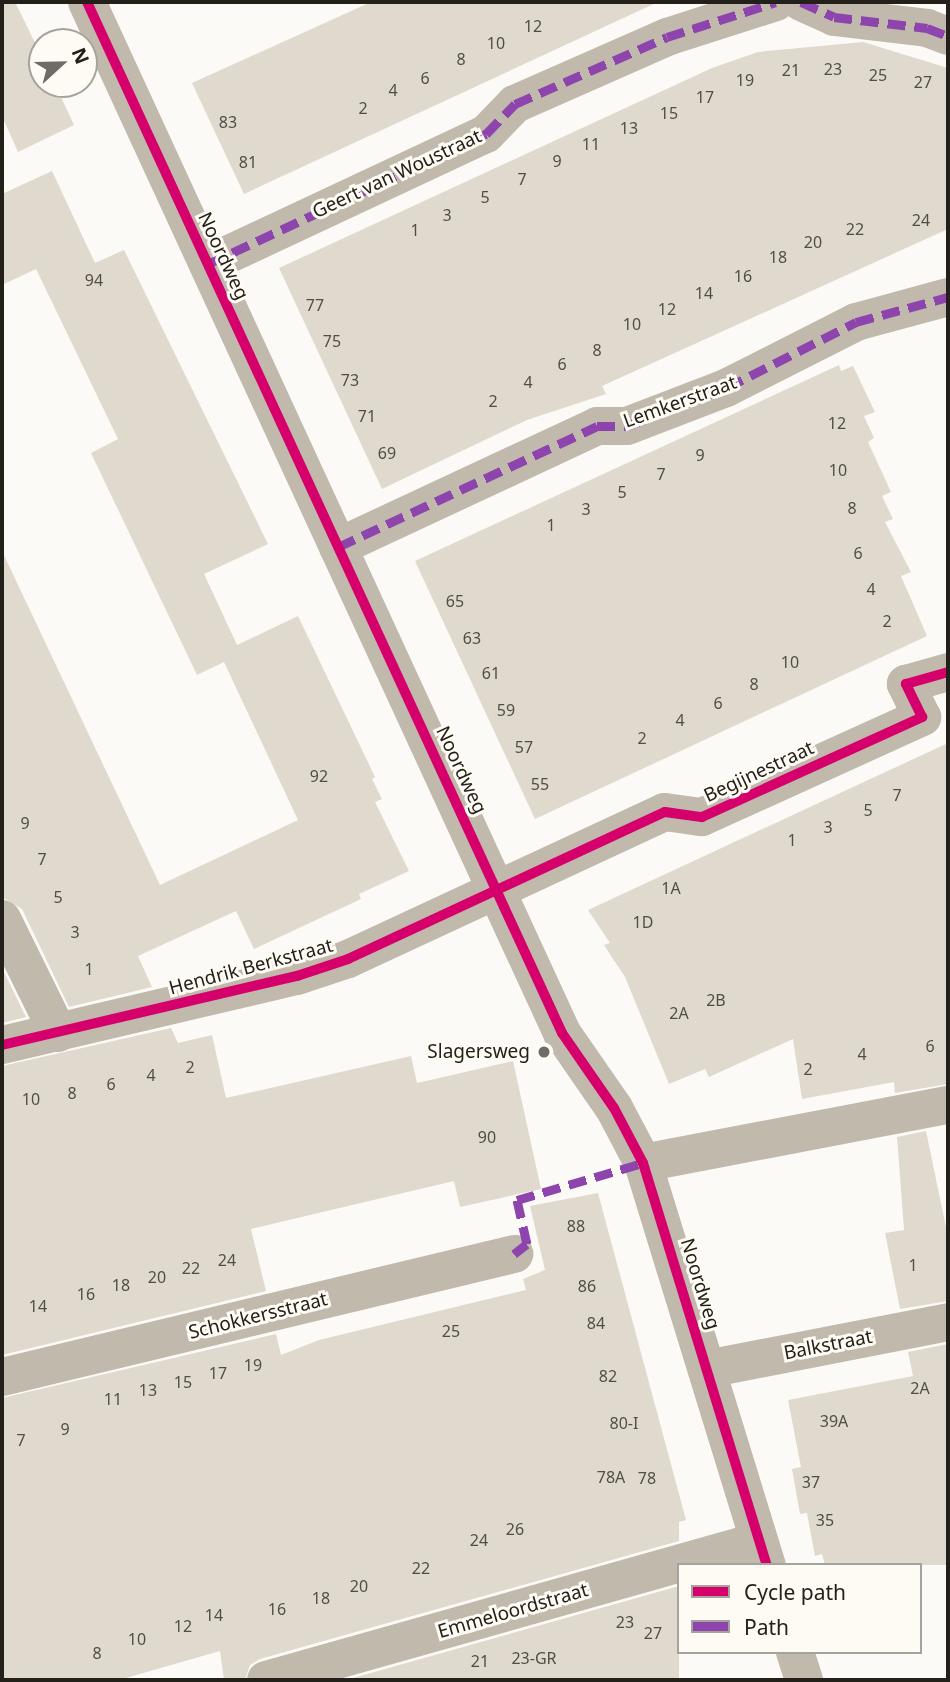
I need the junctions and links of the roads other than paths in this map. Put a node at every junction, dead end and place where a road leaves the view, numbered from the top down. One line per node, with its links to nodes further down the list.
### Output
1 (86, 2): 5 (street, Noordweg)
2 (776, 2): 5 (street, Geert van Woustraat)
3 (801, 2): 4 (street)
4 (948, 36)
5 (208, 264): 7 (street, Noordweg)
6 (948, 297): 7 (street, Lemkerstraat)
7 (338, 547): 9 (street, Noordweg)
8 (948, 672): 9 (street, Begijnestraat)
9 (497, 888): 11 (street, Hendrik Berkstraat); 14 (street, Noordweg)
10 (2, 919): 11 (street)
11 (58, 1032): 12 (street, Hendrik Berkstraat)
12 (2, 1045)
13 (948, 1105): 14 (street)
14 (643, 1163): 17 (street, Noordweg)
15 (514, 1254): 18 (street, Schokkersstraat)
16 (948, 1322): 17 (street, Balkstraat)
17 (707, 1368): 19 (street, Noordweg)
18 (2, 1377)
19 (763, 1553): 20 (street, Emmeloordstraat)
20 (724, 1563)
21 (677, 1575): 23 (street, Emmeloordstraat)
22 (796, 1654): 24 (street)
23 (266, 1680)
24 (804, 1680)

